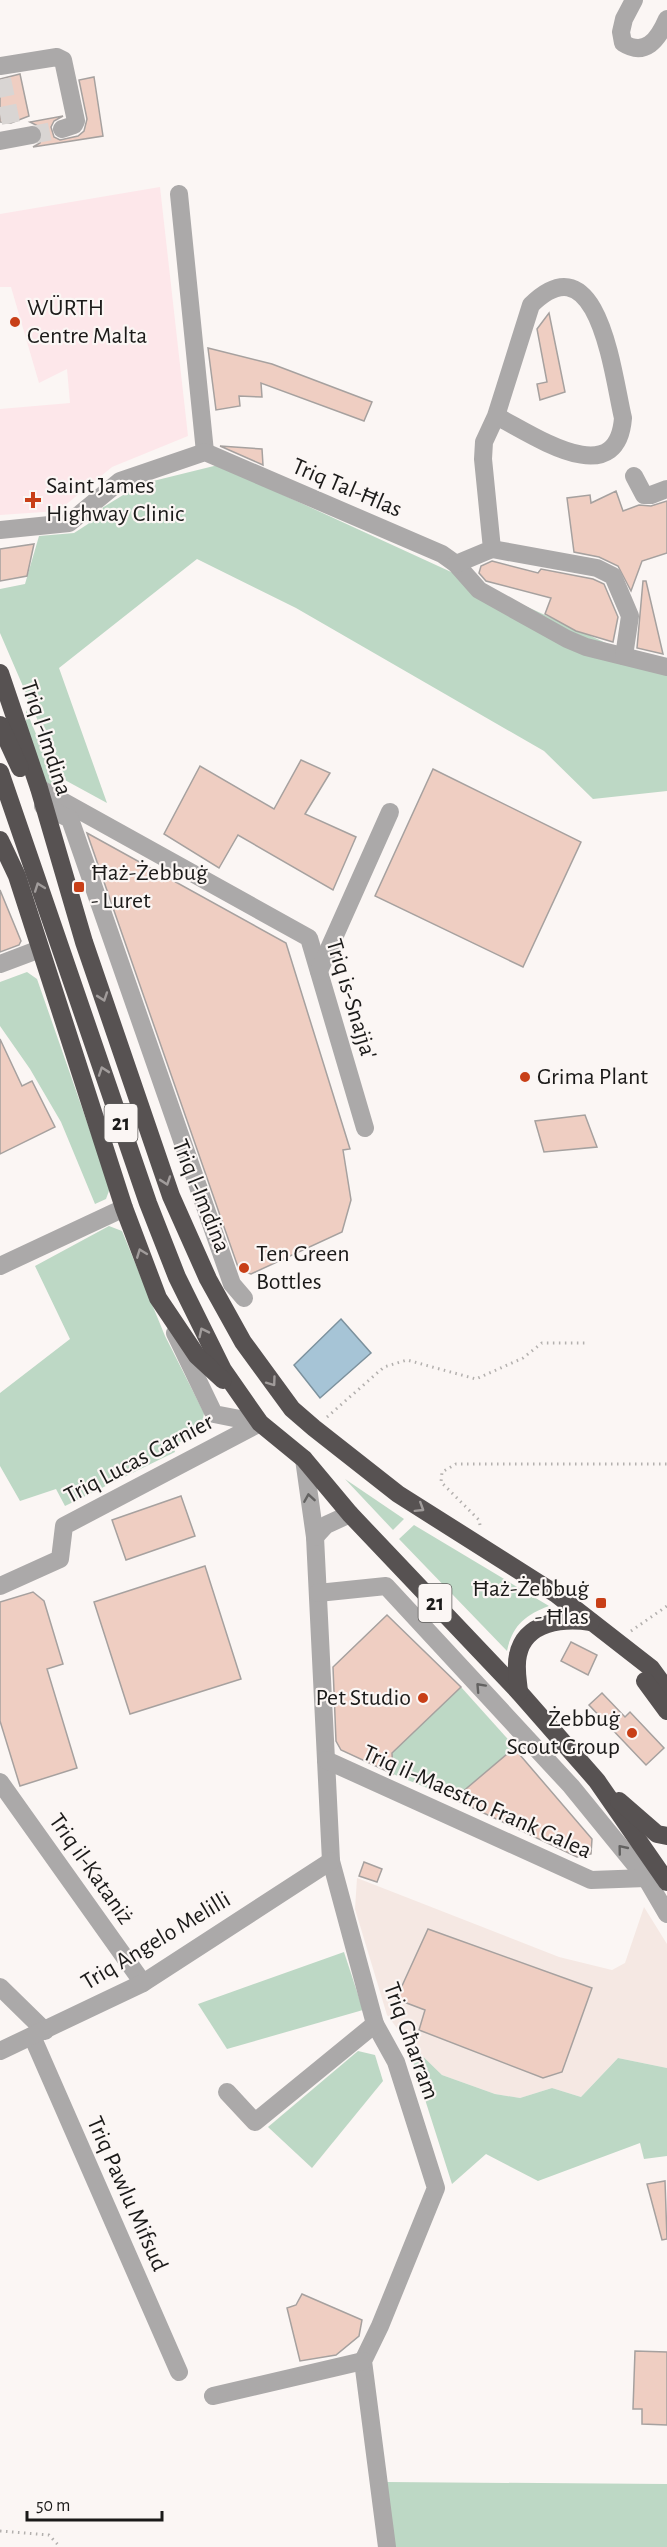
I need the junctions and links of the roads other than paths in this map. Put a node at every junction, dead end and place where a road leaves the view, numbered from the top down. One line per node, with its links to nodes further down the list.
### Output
1 (634, 0): 2 (street)
2 (667, 20)
3 (1, 71): 4 (street)
4 (62, 129)
5 (179, 194): 7 (street)
6 (496, 416): 6 (street); 11 (street)
7 (205, 452): 10 (street); 12 (street, Triq Tal-Ħlas)
8 (634, 476): 9 (street)
9 (667, 489)
10 (0, 530)
11 (492, 549): 12 (street); 13 (street)
12 (456, 564): 13 (street, Triq Tal-Ħlas)
13 (624, 656): 14 (street, Triq Tal-Ħlas)
14 (667, 667)
15 (0, 673): 18 (highway, Triq l-Imdina)
16 (0, 725): 24 (highway)
17 (0, 772): 22 (highway, Triq l-Imdina / 21)
18 (39, 788): 20 (highway, Triq l-Imdina); 27 (street, Triq is-Snajja')
19 (0, 802): 22 (highway)
20 (43, 806): 24 (highway, Triq l-Imdina / 21); 30 (street)
21 (390, 812): 27 (street)
22 (21, 836): 35 (highway, Triq l-Imdina / 21, one-way to 22)
23 (0, 840): 25 (highway)
24 (84, 942): 32 (highway, Triq l-Imdina / 21, one-way to 32)
25 (40, 949): 26 (street); 29 (highway)
26 (0, 964)
27 (319, 970): 28 (street, Triq is-Snajja')
28 (366, 1128)
29 (124, 1208): 31 (street); 34 (highway, one-way to 29)
30 (220, 1249): 32 (street); 33 (street)
31 (0, 1266)
32 (208, 1279): 42 (highway, Triq l-Imdina / 21, one-way to 42)
33 (244, 1298)
34 (158, 1299): 35 (highway); 36 (street, Triq l-Imdina)
35 (244, 1400): 36 (highway, Triq l-Imdina / 21)
36 (260, 1423): 37 (highway, Triq l-Imdina / 21); 40 (street, Triq Lucas Garnier)
37 (304, 1459): 38 (highway, Triq l-Imdina / 21); 39 (street, Triq Għarram, one-way to 37)
38 (350, 1514): 39 (street); 45 (highway, Triq l-Imdina / 21)
39 (315, 1537): 41 (street, Triq Għarram)
40 (0, 1586)
41 (318, 1593): 47 (street, Triq Għarram); 52 (street, one-way to 41)
42 (593, 1622): 43 (highway, Triq l-Imdina / 21); 45 (highway)
43 (617, 1640): 44 (highway, Triq l-Imdina / 21); 46 (highway)
44 (667, 1690)
45 (519, 1692): 48 (highway, Triq l-Imdina / 21)
46 (667, 1712)
47 (326, 1760): 51 (street, Triq Għarram); 52 (street, Triq il-Maestro Frank Galea)
48 (597, 1781): 50 (highway); 53 (highway, Triq l-Imdina / 21)
49 (0, 1782): 55 (street, Triq il-Kataniż)
50 (667, 1836)
51 (331, 1861): 55 (street, Triq Angelo Melilli); 57 (street, Triq Għarram)
52 (646, 1878): 54 (street)
53 (667, 1882)
54 (667, 1914)
55 (143, 1983): 58 (street, Triq Angelo Melilli)
56 (0, 1987): 58 (street)
57 (375, 2024): 60 (street); 61 (street, Triq Għarram)
58 (38, 2033): 59 (street, Triq Angelo Melilli); 62 (street, Triq Pawlu Mifsud)
59 (0, 2051)
60 (227, 2092)
61 (363, 2361): 63 (street); 64 (street)
62 (179, 2372)
63 (213, 2396)
64 (387, 2547)

